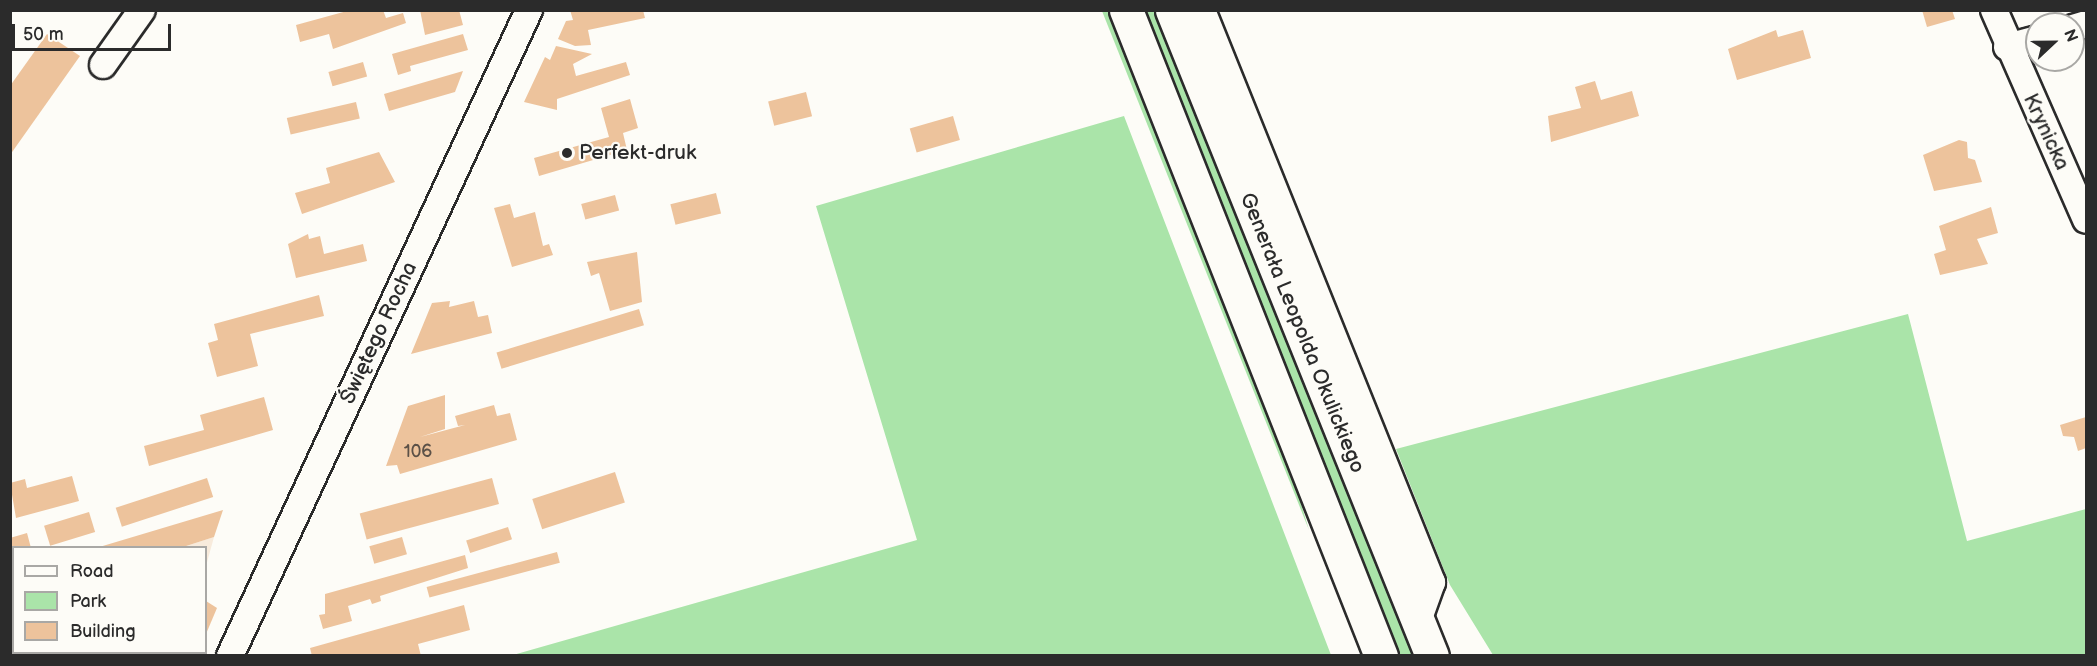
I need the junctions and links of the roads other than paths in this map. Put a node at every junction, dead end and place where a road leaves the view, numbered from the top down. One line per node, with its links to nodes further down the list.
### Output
1 (142, 10): 9 (street)
2 (529, 10): 12 (street, Świętego Rocha)
3 (1126, 10): 13 (main road, Generała Leopolda Okulickiego)
4 (1172, 10): 11 (main road, Generała Leopolda Okulickiego)
5 (1202, 10): 11 (street)
6 (1994, 10): 8 (street, Krynicka)
7 (2025, 42): 8 (street)
8 (2007, 47): 10 (street, Krynicka)
9 (103, 65)
10 (2086, 220)
11 (1418, 621): 14 (main road, Generała Leopolda Okulickiego)
12 (230, 656)
13 (1381, 656)
14 (1432, 656)

